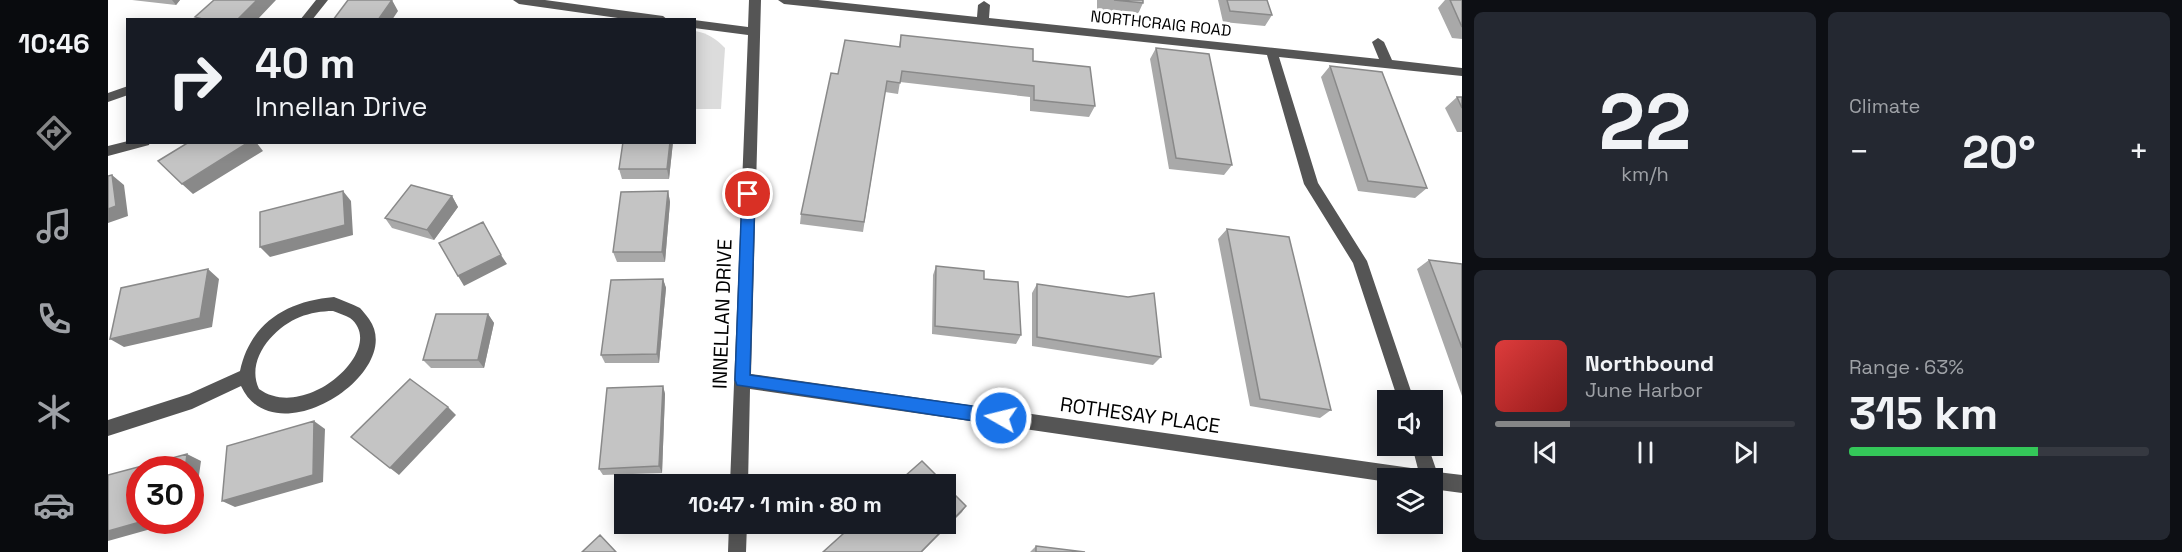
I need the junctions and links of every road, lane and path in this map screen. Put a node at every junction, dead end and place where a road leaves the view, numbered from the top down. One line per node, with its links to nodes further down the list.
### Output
1 (322, 0): 6 (street)
2 (519, 0): 7 (street)
3 (755, 0): 10 (street, INNELLAN DRIVE)
4 (784, 0): 8 (street, NORTHCRAIG ROAD)
5 (984, 5): 8 (street)
6 (307, 18)
7 (649, 18)
8 (983, 21): 12 (street, NORTHCRAIG ROAD)
9 (696, 24): 10 (street)
10 (753, 32): 20 (street, INNELLAN DRIVE)
11 (1378, 42): 13 (street)
12 (1272, 52): 13 (street, NORTHCRAIG ROAD); 21 (street)
13 (1387, 64): 14 (street, NORTHCRAIG ROAD)
14 (1462, 72)
15 (126, 91): 16 (street)
16 (108, 98)
17 (136, 144): 18 (street)
18 (108, 151)
19 (246, 375): 19 (street); 22 (street)
20 (743, 380): 23 (street, ROTHESAY PLACE); 24 (street, INNELLAN DRIVE)
21 (1403, 390)
22 (108, 428)
23 (1377, 471)
24 (739, 474)
25 (1443, 481): 26 (street)
26 (1462, 484)
27 (738, 534): 28 (street)
28 (737, 552)

